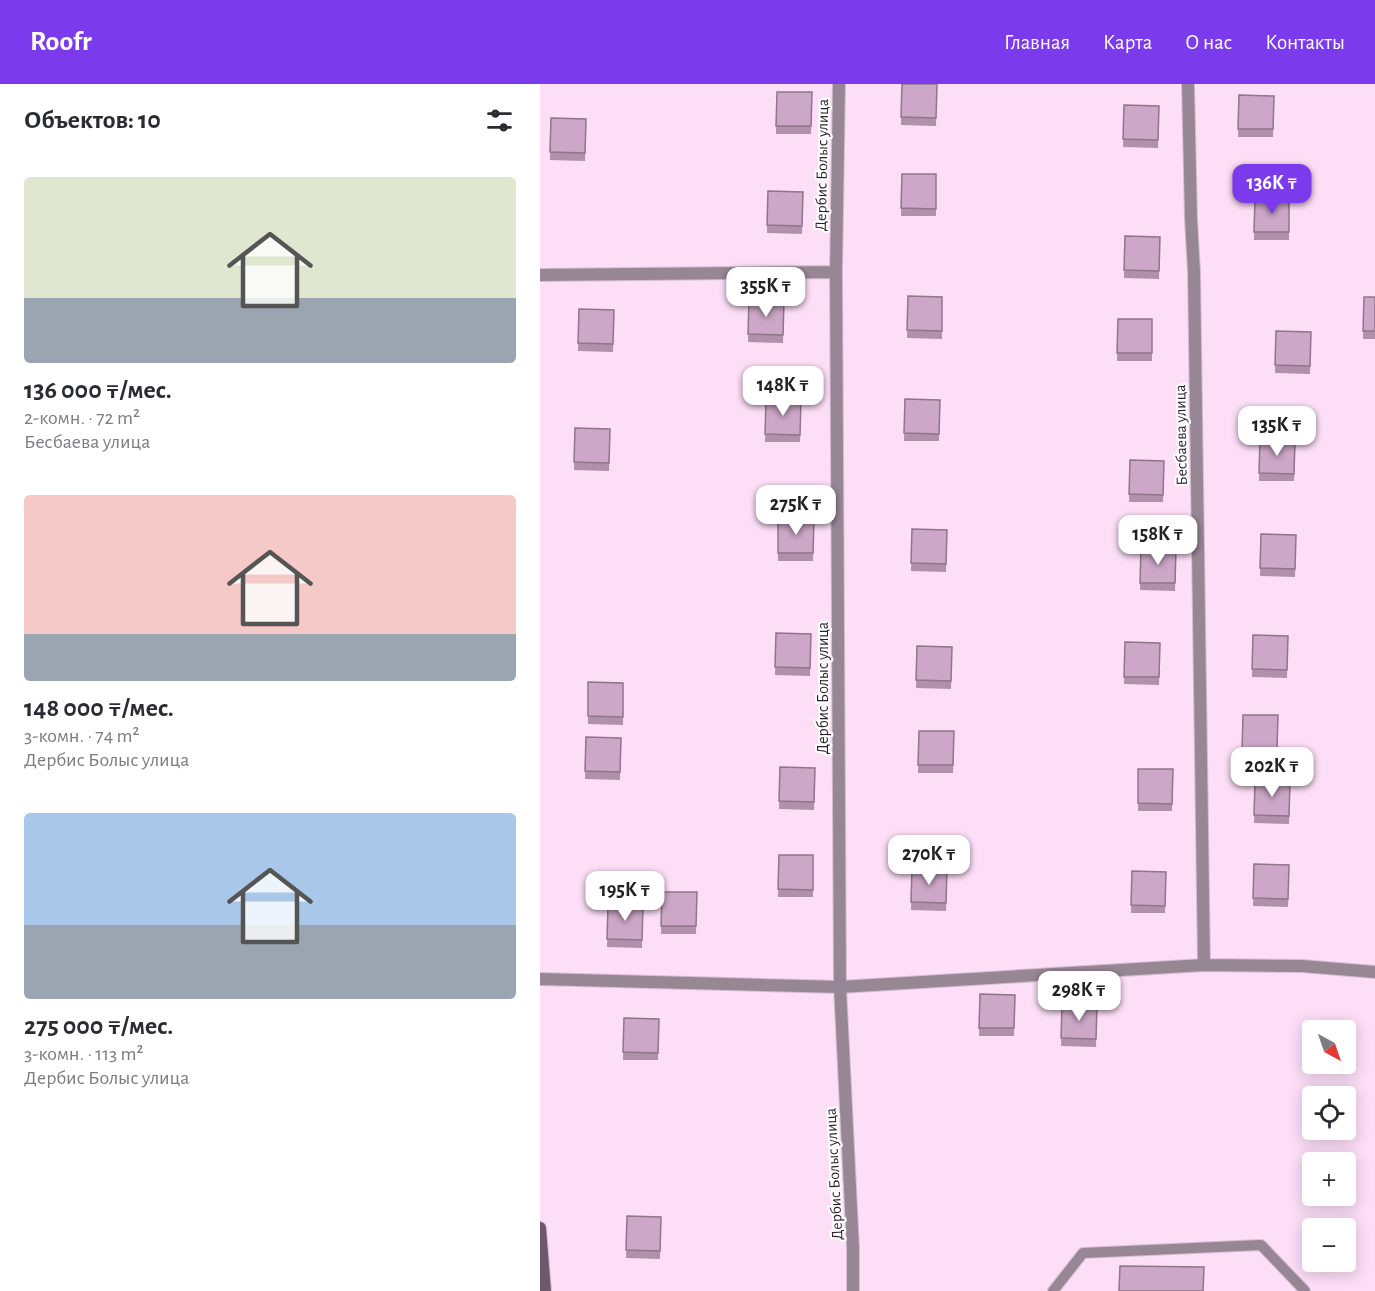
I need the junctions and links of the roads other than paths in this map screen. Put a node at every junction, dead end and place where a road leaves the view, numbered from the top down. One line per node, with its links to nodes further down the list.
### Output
1 (839, 84): 3 (street, Дербис Болыс улица)
2 (1188, 84): 5 (street, Бесбаева улица)
3 (836, 272): 4 (street); 8 (street, Дербис Болыс улица)
4 (540, 275)
5 (1204, 965): 6 (street); 8 (street)
6 (1375, 972)
7 (540, 979): 8 (street)
8 (840, 987): 11 (street, Дербис Болыс улица)
9 (540, 1228): 10 (street)
10 (545, 1291)
11 (853, 1291)
12 (1053, 1291): 13 (lane)
13 (1305, 1291)

